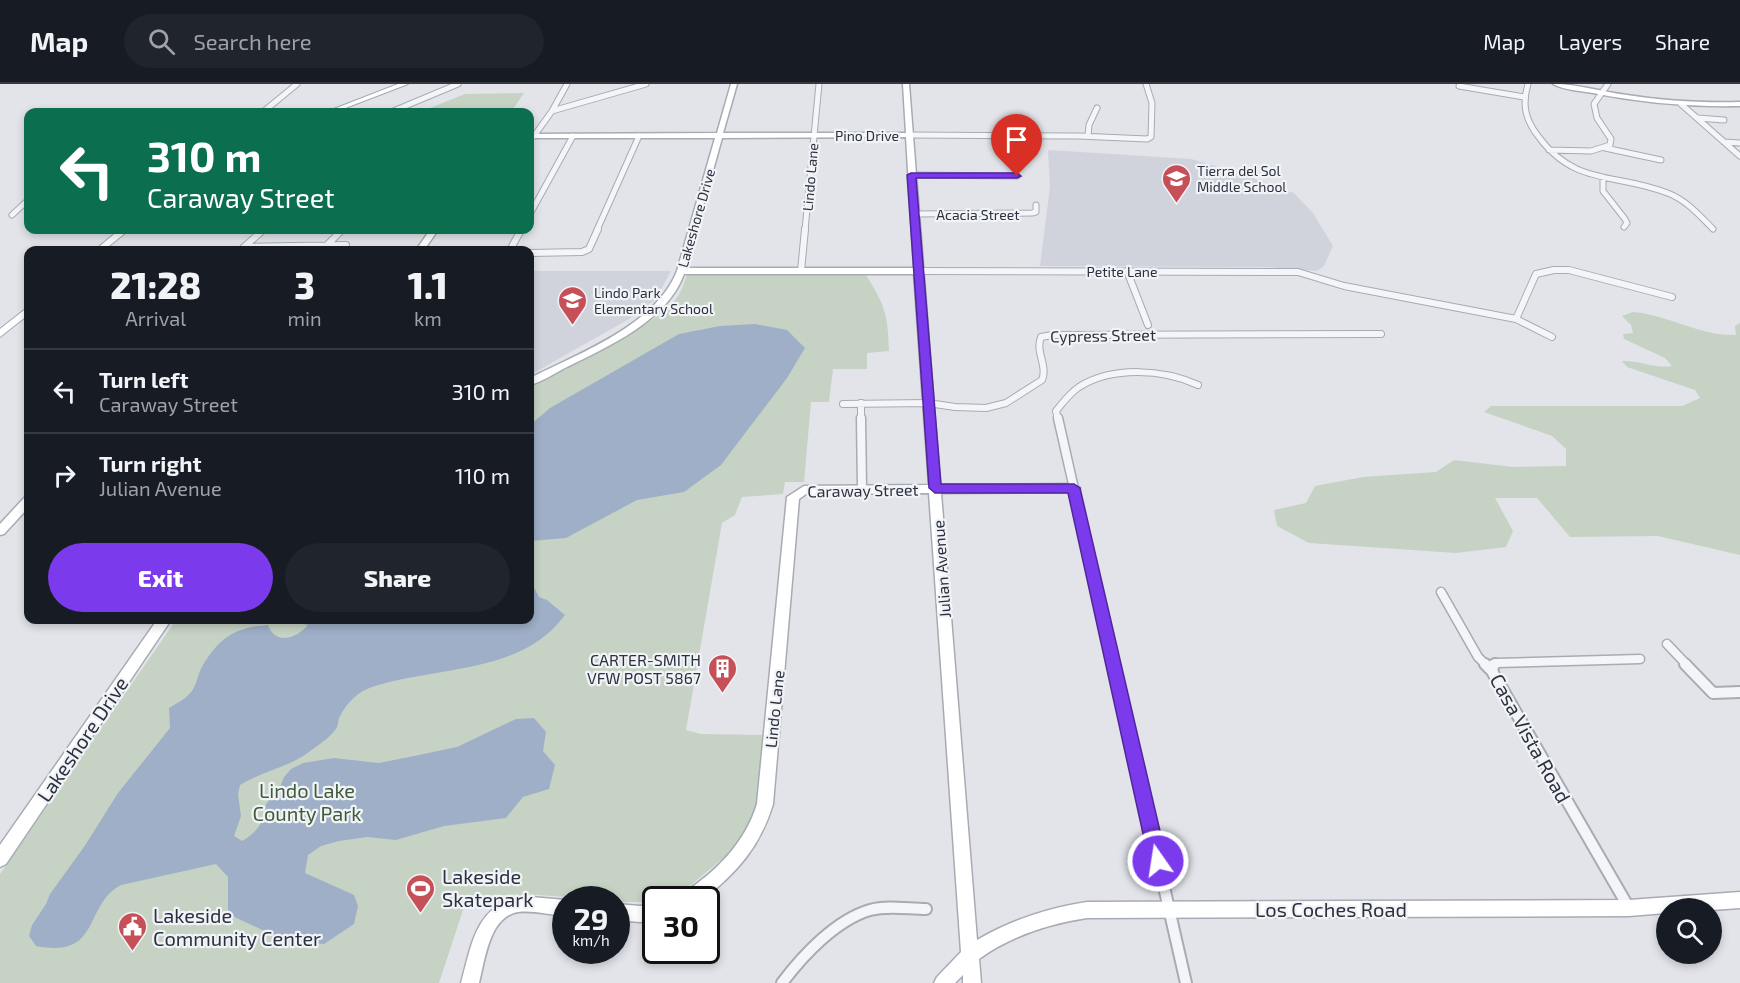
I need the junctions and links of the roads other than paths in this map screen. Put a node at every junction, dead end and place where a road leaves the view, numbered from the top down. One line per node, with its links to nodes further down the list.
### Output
1 (297, 84): 18 (street)
2 (404, 84): 19 (main road)
3 (458, 84): 20 (street)
4 (567, 84): 22 (street)
5 (646, 84): 22 (street)
6 (734, 84): 26 (street, Lakeshore Drive)
7 (819, 84): 27 (street, Lindo Lane)
8 (906, 84): 28 (street, Julian Avenue)
9 (1146, 84): 32 (street, Pino Drive)
10 (1528, 84): 15 (street)
11 (1556, 84): 14 (street)
12 (1608, 84): 14 (street)
13 (1459, 86): 15 (street)
14 (1599, 94): 16 (street); 35 (street)
15 (1524, 97): 36 (street)
16 (1681, 104): 17 (street); 23 (street)
17 (1740, 104)
18 (268, 108)
19 (341, 108)
20 (401, 108)
21 (1097, 108): 32 (street)
22 (552, 111): 25 (street)
23 (1698, 118): 24 (street); 33 (street)
24 (1724, 120)
25 (534, 134)
26 (720, 135): 27 (street, Pino Drive); 31 (street, Pino Drive); 57 (street, Lakeshore Drive)
27 (814, 135): 28 (street, Pino Drive); 58 (street, Lindo Lane)
28 (910, 135): 32 (street, Pino Drive); 39 (street, Julian Avenue)
29 (534, 136): 30 (street, Pino Drive)
30 (573, 136): 31 (street, Pino Drive); 44 (street)
31 (639, 136): 56 (street)
32 (1088, 136)
33 (1724, 142): 34 (street); 37 (street)
34 (1740, 143)
35 (1605, 148): 36 (street); 38 (street)
36 (1549, 150): 41 (street)
37 (1740, 156)
38 (1661, 160)
39 (911, 175): 40 (street); 46 (street, Julian Avenue)
40 (1017, 176)
41 (1604, 177): 47 (street); 48 (street)
42 (24, 204): 45 (street)
43 (1036, 205): 46 (street, Acacia Street)
44 (534, 207)
45 (12, 214)
46 (914, 214): 59 (street, Julian Avenue)
47 (1624, 227)
48 (1713, 229)
49 (119, 234): 53 (main road)
50 (259, 234): 54 (street)
51 (338, 234): 55 (street)
52 (346, 245): 55 (street)
53 (104, 246)
54 (245, 246)
55 (326, 246)
56 (534, 253)
57 (681, 271): 58 (street, Petite Lane); 68 (street, Lakeshore Drive)
58 (801, 271): 59 (street, Petite Lane)
59 (919, 271): 60 (street, Petite Lane); 70 (street, Julian Avenue)
60 (1127, 271): 63 (street, Petite Lane); 64 (street)
61 (1672, 297): 63 (street)
62 (24, 313): 65 (main road)
63 (1516, 319): 67 (street, Petite Lane)
64 (1148, 326)
65 (0, 334)
66 (1381, 334): 70 (street, Cypress Street)
67 (1552, 337)
68 (534, 380)
69 (1198, 385): 75 (street)
70 (928, 402): 71 (street, Cypress Street); 74 (street, Julian Avenue)
71 (861, 403): 72 (street, Cypress Street); 73 (street)
72 (843, 404)
73 (862, 488): 74 (street, Caraway Street); 76 (street, Caraway Street)
74 (935, 488): 75 (street, Caraway Street); 92 (street, Julian Avenue)
75 (1074, 488): 89 (street)
76 (796, 493): 86 (street, Lindo Lane)
77 (24, 505): 78 (street)
78 (0, 531)
79 (1441, 592): 83 (street)
80 (161, 624): 85 (street, Lakeshore Drive)
81 (1667, 644): 84 (street)
82 (1640, 658): 83 (street, Casa Vista Road)
83 (1493, 673): 90 (street, Casa Vista Road)
84 (1740, 692)
85 (0, 859)
86 (708, 886)
87 (1740, 900): 90 (street, Los Coches Road)
88 (552, 907): 93 (street)
89 (1169, 908): 90 (street, Los Coches Road); 92 (street, Los Coches Road); 99 (street)
90 (1629, 908)
91 (926, 909): 96 (street)
92 (970, 956): 97 (street, Los Coches Road); 98 (street, Julian Avenue)
93 (477, 958): 94 (street); 95 (street)
94 (464, 983)
95 (470, 983)
96 (782, 983)
97 (943, 983)
98 (972, 983)
99 (1186, 983)

